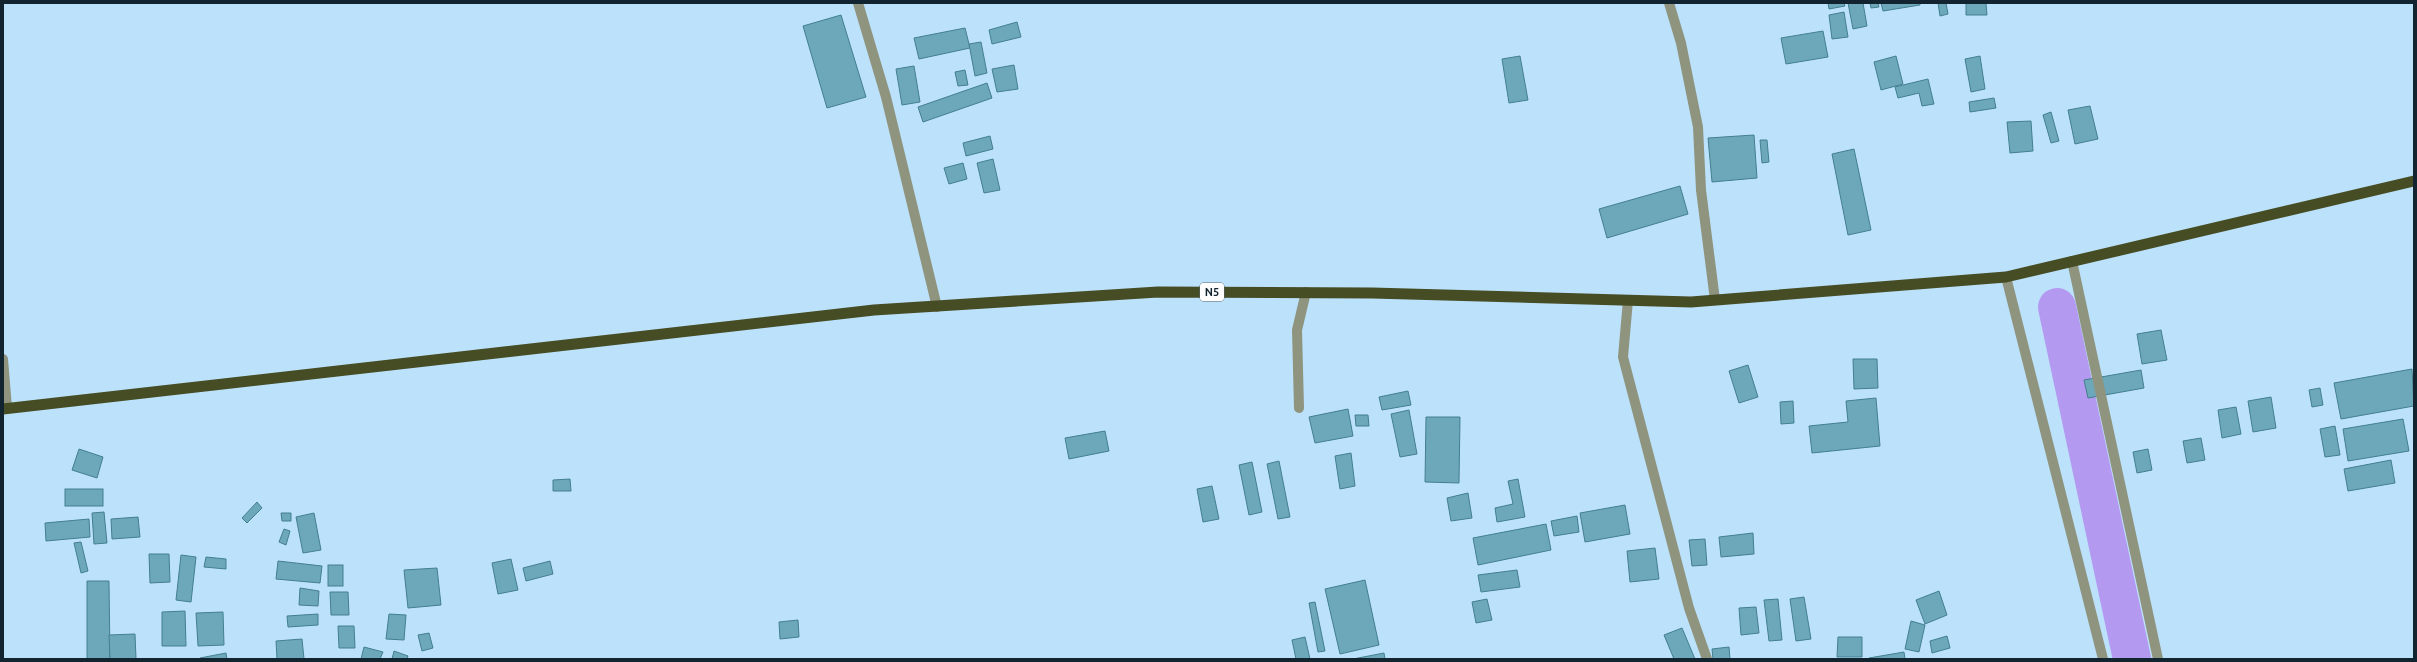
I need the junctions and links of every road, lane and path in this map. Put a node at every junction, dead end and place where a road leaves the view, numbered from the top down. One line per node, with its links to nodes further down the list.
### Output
1 (858, 3): 9 (street)
2 (1669, 3): 8 (street)
3 (2414, 181): 4 (highway, N5)
4 (2072, 262): 5 (highway, N5); 15 (street)
5 (2006, 277): 8 (highway, N5); 14 (street)
6 (1306, 292): 7 (highway, N5); 9 (highway, N5); 11 (street)
7 (1628, 300): 8 (highway, N5); 13 (street)
8 (1715, 300)
9 (937, 307): 12 (highway, N5)
10 (3, 358): 12 (street)
11 (1299, 408)
12 (5, 409)
13 (1707, 659)
14 (2103, 659)
15 (2158, 659)

